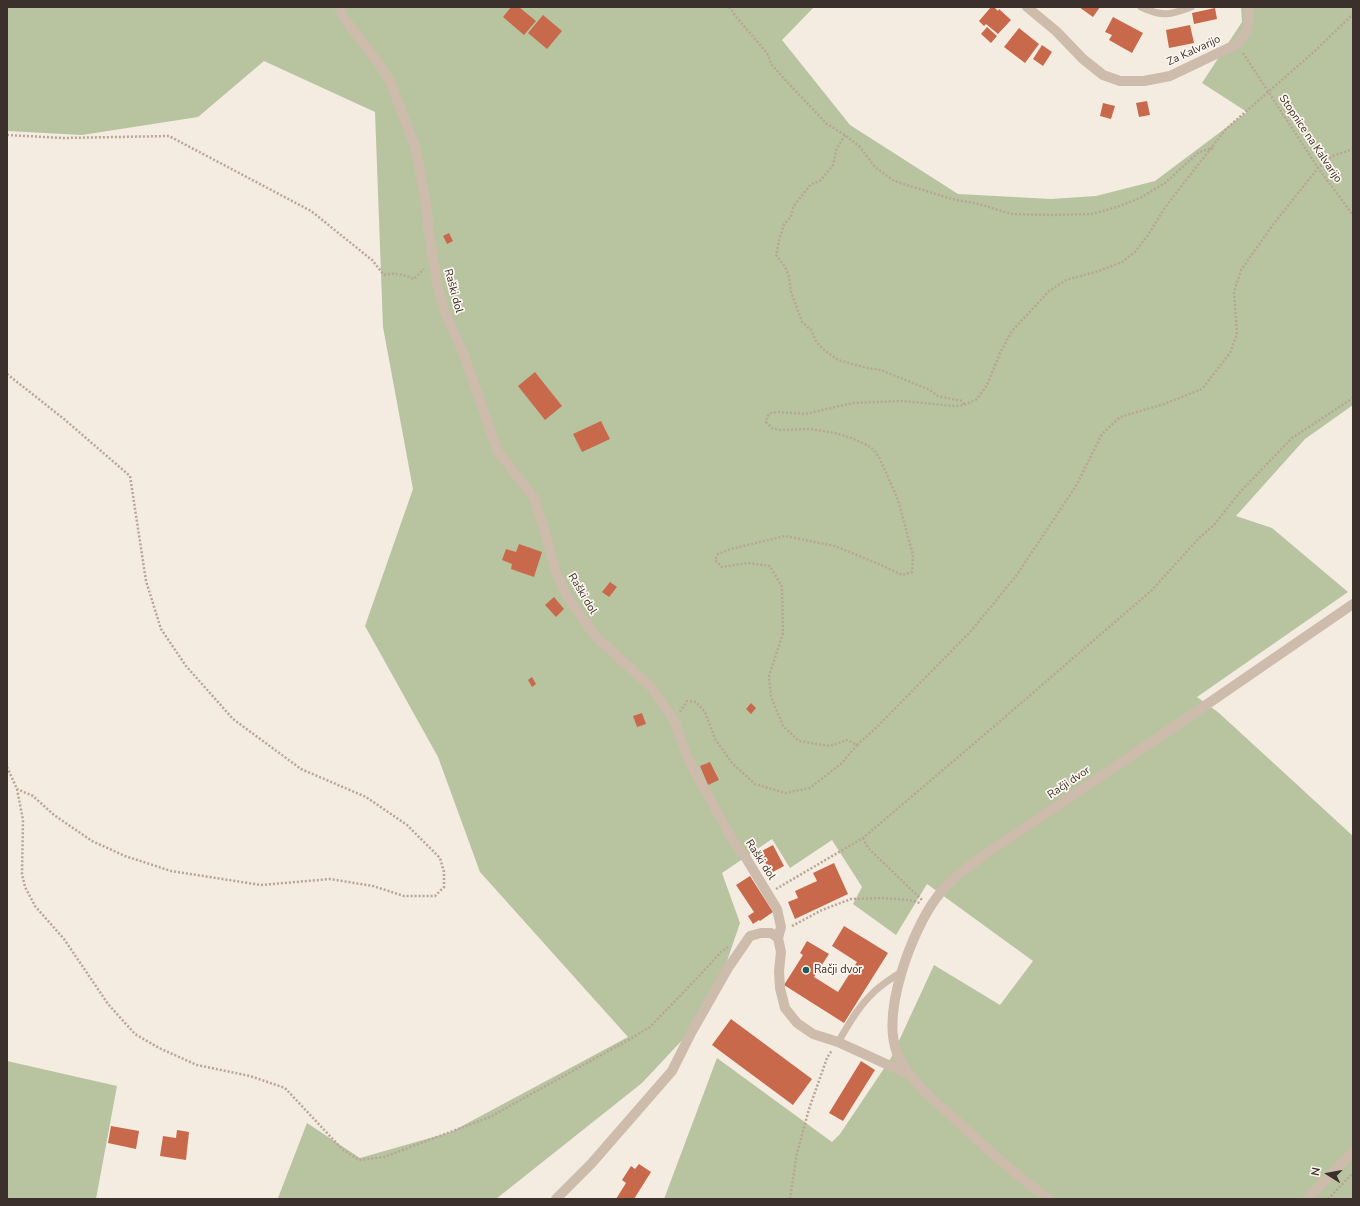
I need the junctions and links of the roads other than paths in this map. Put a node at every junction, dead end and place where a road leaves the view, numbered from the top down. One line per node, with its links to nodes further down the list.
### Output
1 (339, 7): 7 (street, Raški dol)
2 (1027, 7): 5 (street, Za Kalvarijo)
3 (1141, 7): 4 (lane)
4 (1191, 7)
5 (1250, 7)
6 (1353, 604): 8 (street, Račji dvor)
7 (778, 938): 9 (street); 12 (street)
8 (901, 972): 9 (lane); 10 (street, Račji dvor)
9 (838, 1042): 10 (street)
10 (908, 1074): 13 (street, Račji dvor)
11 (1353, 1152): 14 (street)
12 (556, 1199)
13 (1049, 1199)
14 (1307, 1199)

